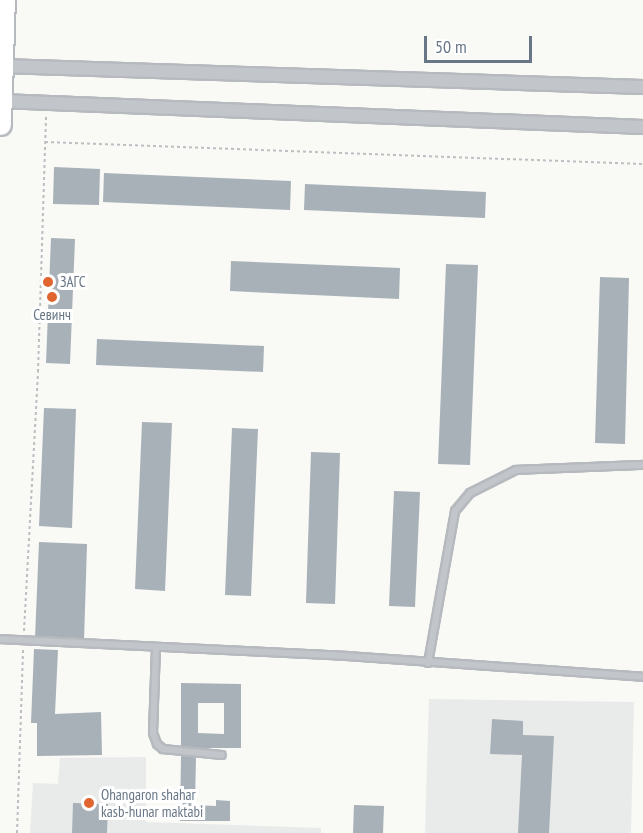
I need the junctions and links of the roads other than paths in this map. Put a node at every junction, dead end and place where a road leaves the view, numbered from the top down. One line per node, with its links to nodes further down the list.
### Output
1 (4, 0): 2 (highway)
2 (2, 66): 3 (street); 4 (highway)
3 (643, 87)
4 (1, 101): 5 (highway); 6 (street)
5 (0, 124)
6 (643, 127)
7 (643, 465): 10 (lane)
8 (0, 639): 9 (lane)
9 (156, 647): 10 (lane); 12 (lane)
10 (428, 663): 11 (lane)
11 (643, 677)
12 (222, 755)

